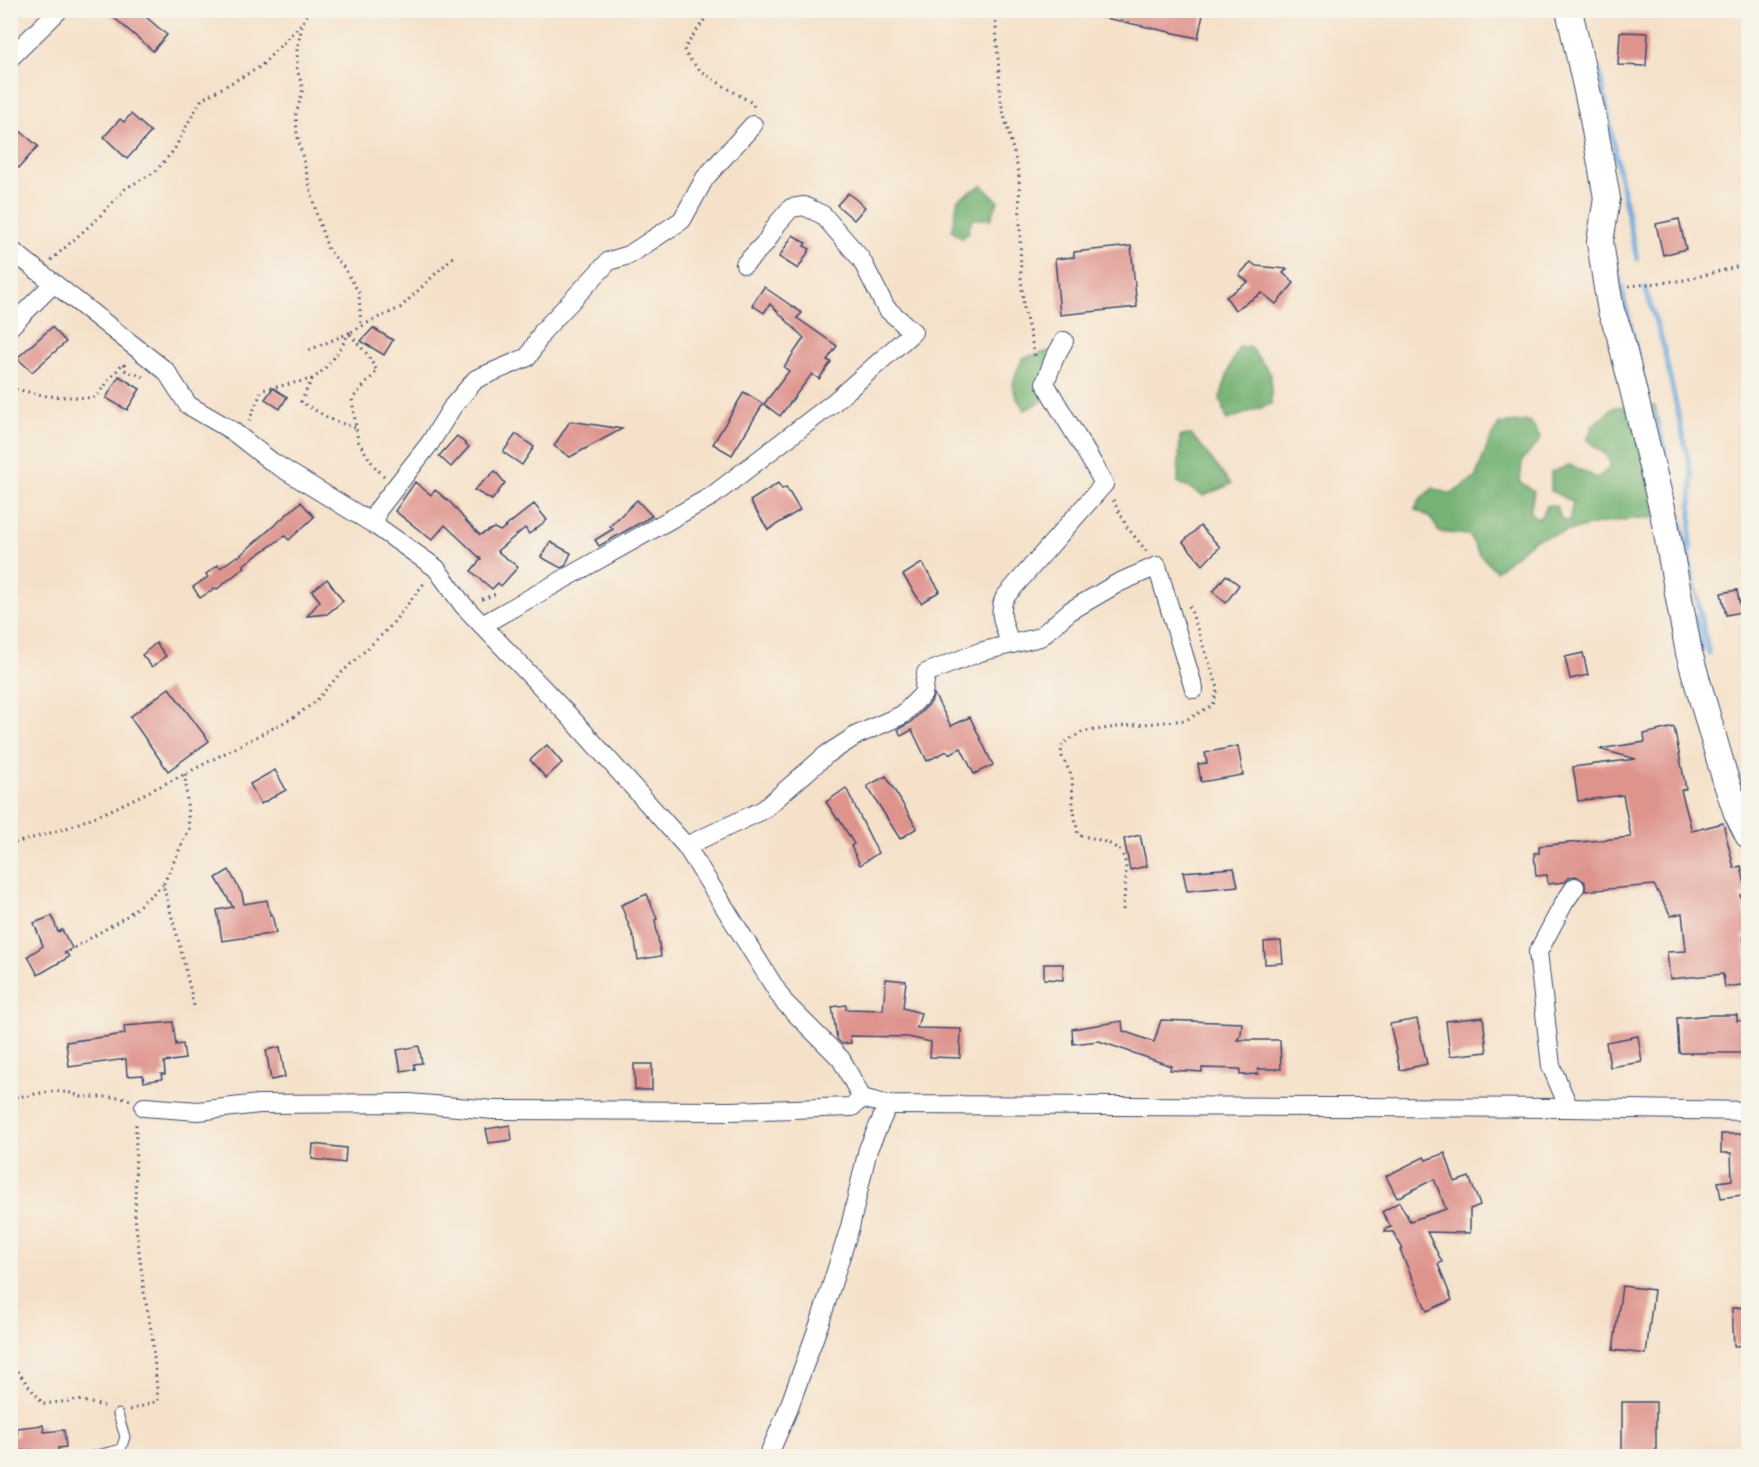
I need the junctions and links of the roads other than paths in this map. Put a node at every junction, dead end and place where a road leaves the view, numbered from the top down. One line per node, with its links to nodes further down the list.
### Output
1 (59, 10): 3 (street)
2 (1569, 10): 14 (street)
3 (10, 58)
4 (753, 125): 10 (street)
5 (10, 249): 7 (street)
6 (745, 264): 11 (street)
7 (54, 283): 8 (street); 10 (street)
8 (10, 327)
9 (1064, 340): 12 (street)
10 (375, 525): 11 (street)
11 (482, 625): 15 (street)
12 (1010, 643): 13 (street); 15 (street)
13 (1194, 690)
14 (1749, 835)
15 (686, 846): 17 (street)
16 (1575, 887): 20 (street)
17 (862, 1098): 18 (street); 19 (street)
18 (888, 1105): 20 (street); 24 (street)
19 (144, 1107)
20 (1569, 1108): 21 (street)
21 (1749, 1111)
22 (118, 1414): 23 (lane)
23 (93, 1456)
24 (768, 1456)

